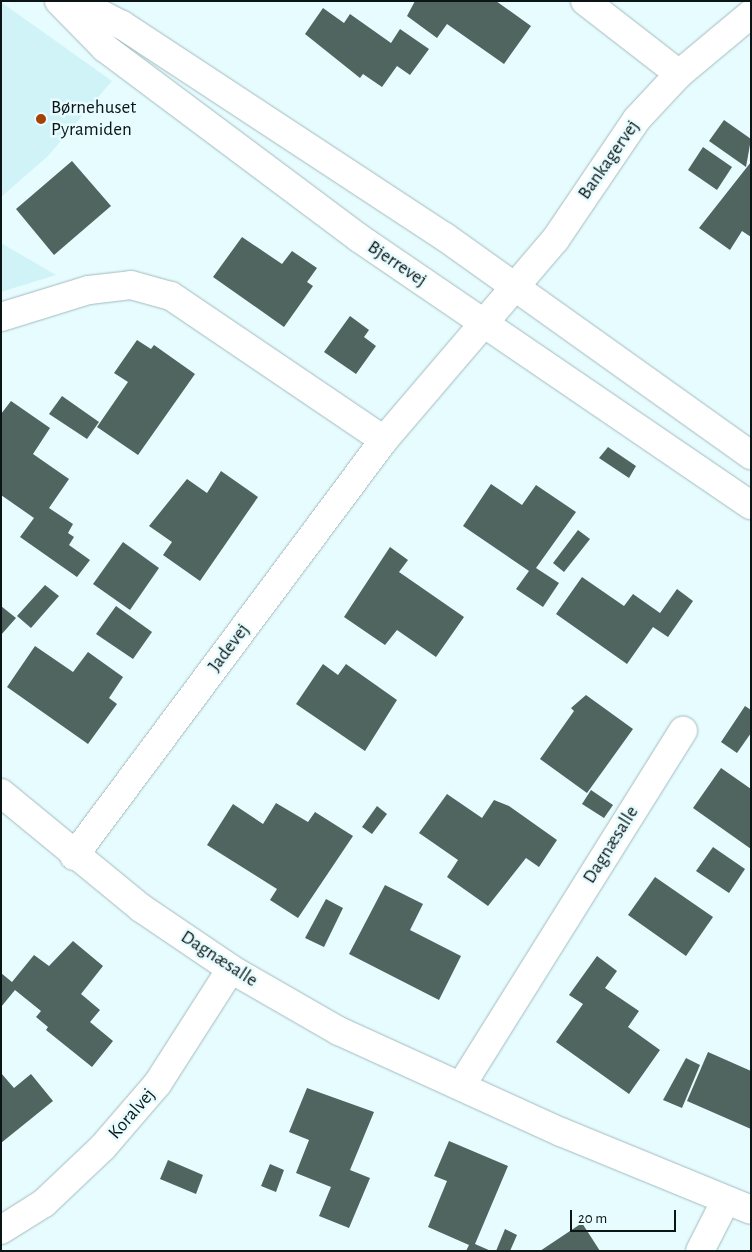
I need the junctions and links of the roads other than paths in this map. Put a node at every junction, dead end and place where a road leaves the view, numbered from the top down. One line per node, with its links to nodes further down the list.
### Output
1 (59, 1): 8 (street, Bjerrevej)
2 (75, 1): 6 (street)
3 (585, 1): 5 (street)
4 (751, 14): 5 (street, Bankagervej)
5 (679, 74): 6 (street, Bankagervej)
6 (518, 286): 8 (street, Bankagervej); 10 (street)
7 (1, 317): 9 (street)
8 (485, 323): 9 (street, Jadevej); 11 (street, Bjerrevej)
9 (384, 440): 14 (street, Jadevej)
10 (751, 455)
11 (751, 505)
12 (683, 731): 16 (street, Dagnæsalle)
13 (1, 793): 14 (street, Dagnæsalle)
14 (74, 856): 15 (street, Dagnæsalle)
15 (232, 969): 16 (street, Dagnæsalle); 19 (street, Koralvej)
16 (461, 1086): 17 (street, Dagnæsalle)
17 (726, 1200): 18 (street, Dagnæsalle); 20 (street)
18 (751, 1210)
19 (1, 1230)
20 (700, 1251)

